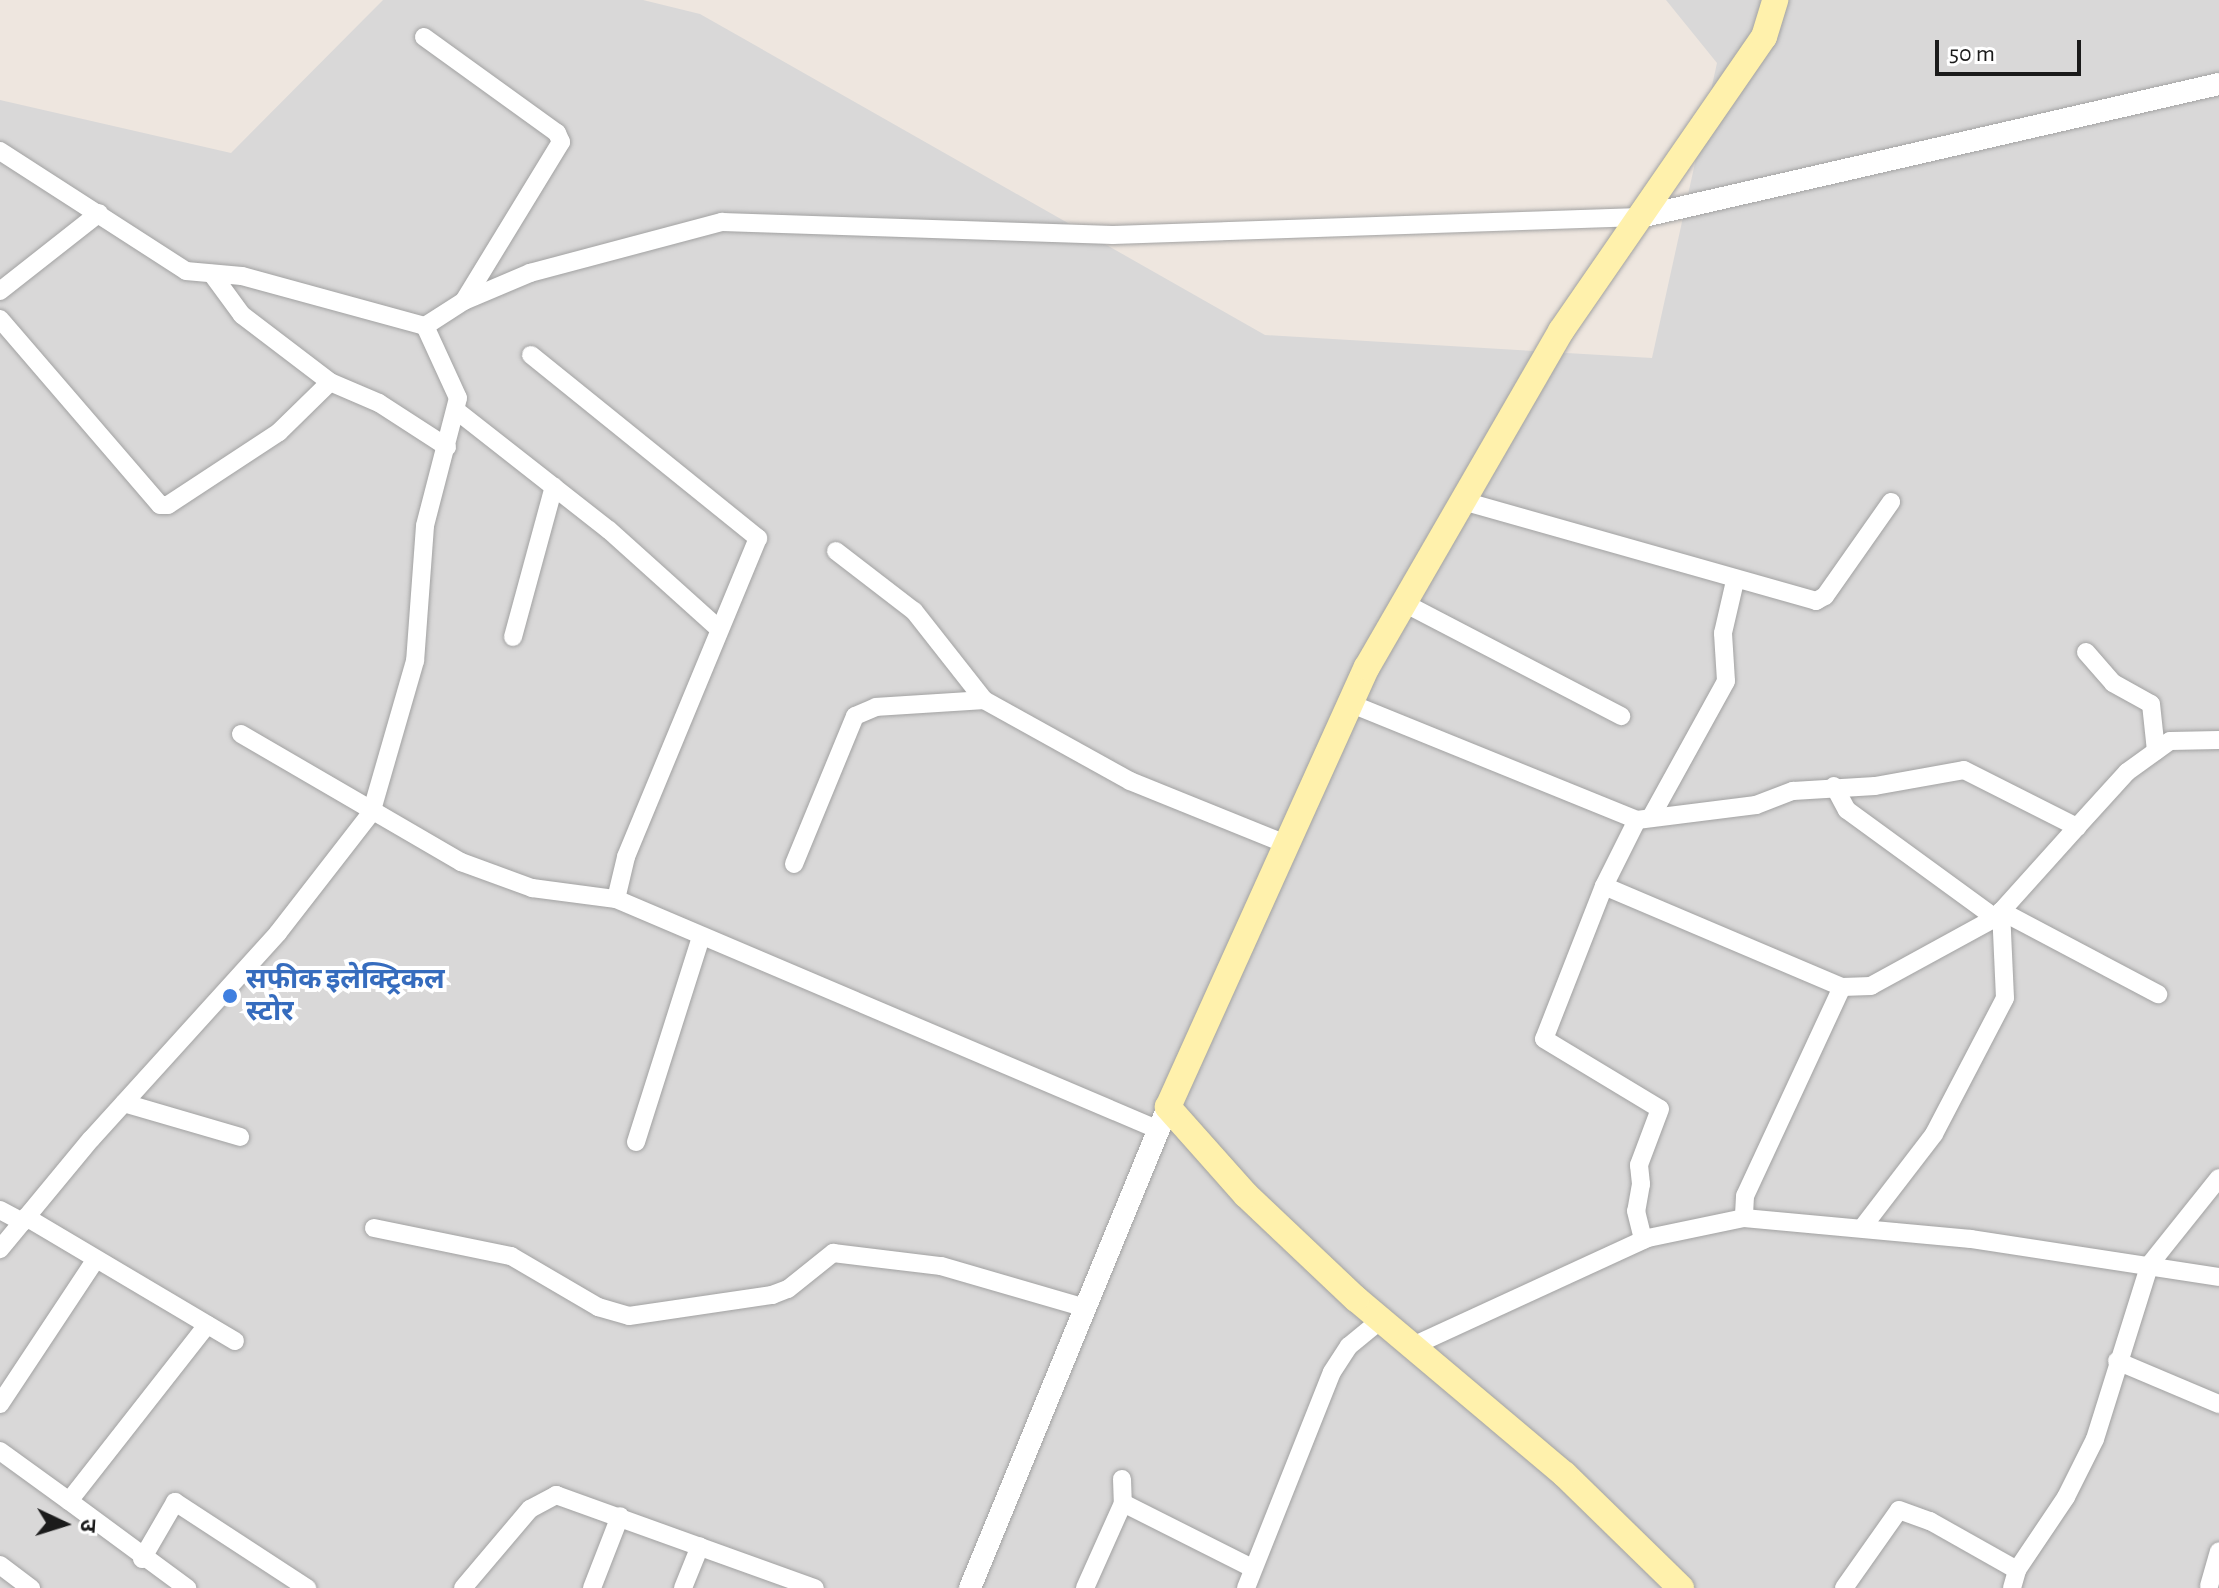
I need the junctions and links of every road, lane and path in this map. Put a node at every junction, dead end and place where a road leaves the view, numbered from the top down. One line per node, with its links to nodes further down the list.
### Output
1 (1775, 0): 6 (main road)
2 (424, 37): 9 (street)
3 (2219, 84): 6 (street)
4 (0, 151): 5 (street)
5 (99, 213): 7 (street); 8 (street)
6 (1640, 217): 9 (street); 17 (main road)
7 (212, 274): 11 (street); 13 (street)
8 (0, 291)
9 (464, 301): 11 (street)
10 (0, 319): 13 (street)
11 (425, 326): 14 (street)
12 (531, 355): 22 (street)
13 (330, 382): 15 (street)
14 (457, 411): 15 (street); 16 (street)
15 (447, 447): 32 (street)
16 (554, 486): 22 (street); 23 (street)
17 (1463, 501): 20 (street); 21 (main road)
18 (1891, 502): 20 (street)
19 (836, 551): 25 (street)
20 (1735, 581): 33 (street)
21 (1404, 603): 26 (main road); 27 (street)
22 (719, 629): 38 (street)
23 (513, 637)
24 (2086, 652): 30 (street)
25 (984, 700): 35 (street); 36 (street)
26 (1349, 703): 33 (street); 35 (main road)
27 (1621, 716)
28 (241, 734): 32 (street)
29 (2219, 740): 30 (street)
30 (2156, 751): 34 (street)
31 (1834, 786): 33 (street); 34 (street); 39 (street)
32 (371, 813): 38 (street); 43 (street)
33 (1644, 818): 37 (street)
34 (2077, 827): 39 (street)
35 (1286, 844): 44 (main road)
36 (794, 864)
37 (1604, 886): 41 (street); 53 (street)
38 (616, 899): 40 (street)
39 (1998, 914): 41 (street); 42 (street); 52 (street)
40 (701, 937): 44 (street); 46 (street)
41 (1842, 987): 49 (street)
42 (2158, 994)
43 (124, 1103): 45 (street); 50 (street)
44 (1163, 1118): 58 (street); 59 (main road)
45 (240, 1137)
46 (636, 1142)
47 (2219, 1178): 56 (street)
48 (0, 1210): 50 (street)
49 (1744, 1218): 52 (street); 53 (street)
50 (25, 1219): 54 (street); 55 (street)
51 (374, 1228): 58 (street)
52 (1862, 1228): 56 (street)
53 (1643, 1240): 62 (street)
54 (0, 1249)
55 (94, 1262): 60 (street); 64 (street)
56 (2150, 1264): 57 (street); 63 (street)
57 (2219, 1277)
58 (1086, 1308): 85 (street)
59 (1382, 1319): 62 (main road); 75 (street)
60 (207, 1325): 61 (street); 68 (street)
61 (235, 1341)
62 (1415, 1345): 88 (main road)
63 (2117, 1361): 65 (street); 76 (street)
64 (0, 1404)
65 (2219, 1404)
66 (0, 1451): 68 (street)
67 (1122, 1479): 69 (street)
68 (69, 1501): 73 (street)
69 (1123, 1503): 75 (street); 86 (street)
70 (620, 1516): 71 (street); 81 (street); 82 (street)
71 (700, 1546): 83 (street); 84 (street)
72 (2219, 1551): 77 (street)
73 (142, 1559): 79 (street); 80 (street)
74 (0, 1565): 78 (street)
75 (1252, 1568): 87 (street)
76 (2014, 1579): 89 (street)
77 (2209, 1586)
78 (31, 1588)
79 (187, 1588)
80 (307, 1588)
81 (463, 1588)
82 (592, 1588)
83 (683, 1588)
84 (815, 1588)
85 (970, 1588)
86 (1085, 1588)
87 (1246, 1588)
88 (1681, 1588)
89 (1844, 1588)

